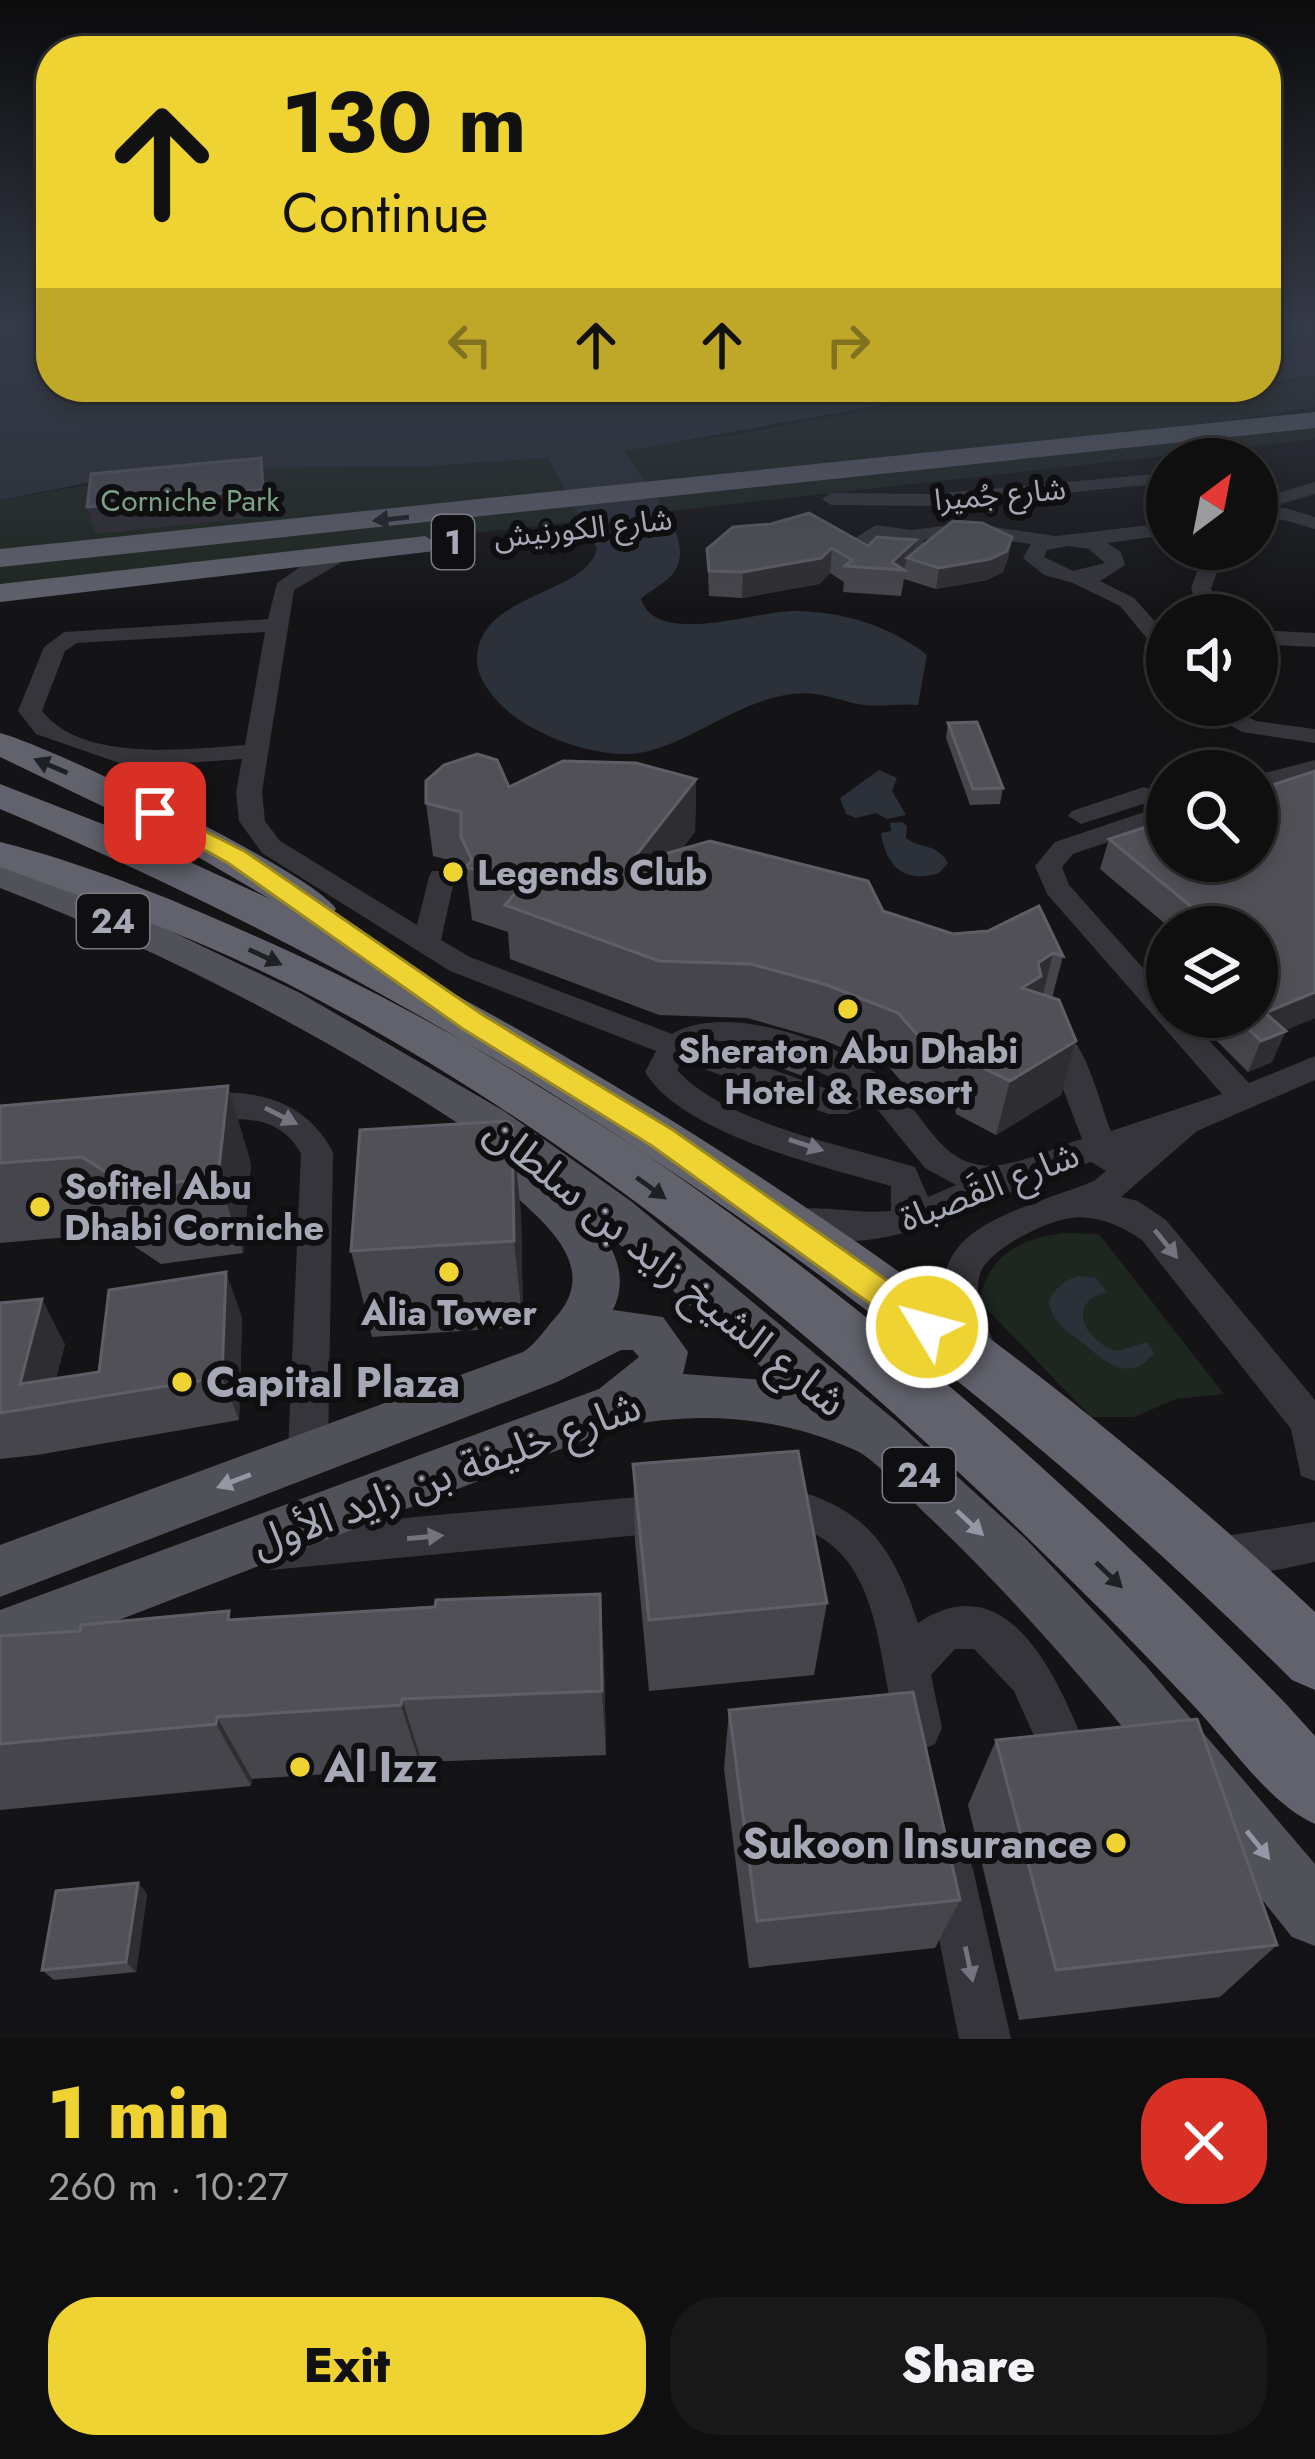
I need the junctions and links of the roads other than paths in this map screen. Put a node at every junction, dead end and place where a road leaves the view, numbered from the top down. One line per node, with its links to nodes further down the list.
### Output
1 (1304, 421): 19 (highway, شارع الكورنيش / 1, one-way to 19)
2 (1315, 447): 3 (highway)
3 (1278, 451)
4 (1146, 465): 7 (highway)
5 (1146, 480): 7 (street, شارع جُميرا)
6 (1315, 488): 8 (street)
7 (832, 499): 9 (highway)
8 (1278, 499)
9 (769, 506)
10 (1278, 514): 11 (street)
11 (1315, 524)
12 (1146, 533): 14 (street, شارع جُميرا)
13 (834, 537): 16 (street)
14 (1080, 541): 16 (street); 20 (street)
15 (449, 542): 18 (highway, شارع الكورنيش / 1)
16 (1045, 543): 22 (street)
17 (1146, 549): 20 (street)
18 (341, 556): 21 (highway, شارع الكورنيش / 1); 24 (street)
19 (0, 558)
20 (1112, 561): 22 (street); 26 (street)
21 (232, 567): 23 (highway, شارع الكورنيش / 1); 24 (street)
22 (1072, 576): 28 (street)
23 (130, 579): 25 (highway, شارع الكورنيش / 1); 27 (highway)
24 (284, 587): 29 (street)
25 (0, 592)
26 (1146, 598)
27 (0, 612)
28 (1146, 624)
29 (278, 625): 37 (street); 37 (street)
30 (1278, 638): 31 (street)
31 (1315, 640)
32 (1278, 713): 33 (street)
33 (1315, 721)
34 (1248, 726): 35 (street)
35 (1315, 736)
36 (0, 744): 50 (highway, one-way to 36)
37 (257, 751): 47 (street)
38 (1315, 767): 39 (street)
39 (1278, 777)
40 (0, 796): 50 (highway, شارع الشيخ زايد بن سلطان / 24)
41 (1146, 796): 42 (street)
42 (1082, 816)
43 (1146, 816): 48 (street)
44 (0, 854): 79 (highway, one-way to 79)
45 (0, 876): 55 (main road, شارع الشيخ زايد بن سلطان / 24)
46 (442, 877): 47 (street)
47 (426, 945): 52 (street)
48 (1146, 991)
49 (1042, 1021): 58 (street)
50 (473, 1022): 62 (highway, شارع الشيخ زايد بن سلطان / 24)
51 (1188, 1038): 54 (street)
52 (676, 1044): 59 (street); 59 (street, one-way to 59)
53 (1315, 1067): 54 (street, شارع القَصباة)
54 (1244, 1098): 57 (street, شارع القَصباة)
55 (459, 1102): 64 (main road, شارع خليفة بن زايد الأول); 69 (main road, شارع الشيخ زايد بن سلطان / 24)
56 (160, 1109): 68 (street, one-way to 68)
57 (1192, 1120): 58 (street, شارع القَصباة); 61 (street, شارع القَصباة)
58 (1103, 1144): 60 (street, شارع القَصباة); 61 (street)
59 (917, 1165): 60 (street); 63 (street)
60 (1002, 1180): 63 (street, شارع القَصباة)
61 (1062, 1206): 65 (street, شارع القَصباة); 67 (street, one-way to 67)
62 (784, 1220): 63 (street, شارع القَصباة); 65 (highway, شارع الشيخ زايد بن سلطان / 24)
63 (902, 1223)
64 (541, 1367): 66 (main road); 68 (main road, شارع خليفة بن زايد الأول)
65 (996, 1378): 72 (highway, شارع الشيخ زايد بن سلطان / 24)
66 (578, 1419): 69 (main road, شارع خليفة بن زايد الأول); 71 (main road, شارع خليفة بن زايد الأول)
67 (1313, 1439)
68 (308, 1452): 73 (main road, شارع خليفة بن زايد الأول, one-way to 73)
69 (896, 1453): 81 (main road, شارع الشيخ زايد بن سلطان / 24, one-way to 81)
70 (1315, 1542): 72 (street)
71 (225, 1554): 74 (main road, شارع خليفة بن زايد الأول); 76 (street, one-way to 76)
72 (1202, 1554): 75 (highway, شارع الشيخ زايد بن سلطان / 24)
73 (0, 1571)
74 (0, 1638)
75 (1315, 1657)
76 (907, 1674): 77 (street); 78 (street)
77 (1068, 1760)
78 (927, 1766)
79 (1315, 1789)
80 (941, 1834): 82 (street, one-way to 82)
81 (1315, 1914)
82 (985, 2039)

